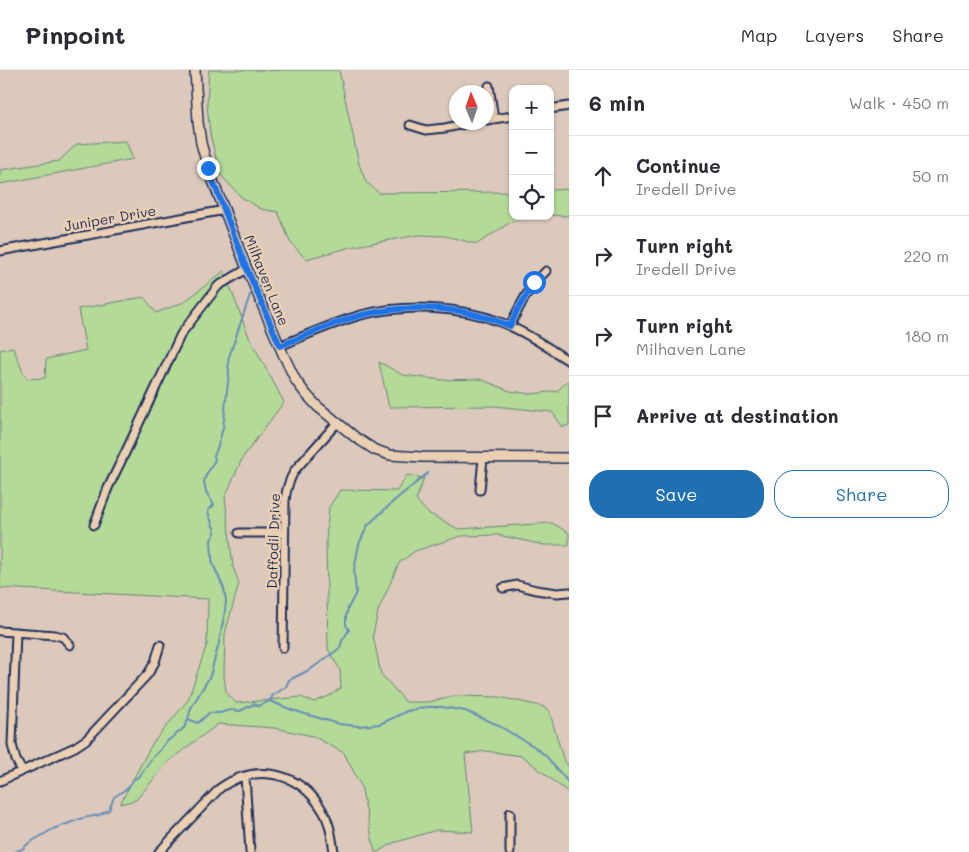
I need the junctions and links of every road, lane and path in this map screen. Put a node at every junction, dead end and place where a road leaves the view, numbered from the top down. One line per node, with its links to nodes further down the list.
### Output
1 (195, 70): 8 (street, Milhaven Lane)
2 (569, 106): 3 (street)
3 (554, 108)
4 (509, 117): 5 (street)
5 (494, 118)
6 (410, 125): 7 (street)
7 (449, 127)
8 (225, 210): 9 (street, Juniper Drive); 10 (street, Milhaven Lane)
9 (0, 251)
10 (247, 269): 13 (street, Milhaven Lane); 19 (street)
11 (546, 270): 12 (street)
12 (510, 326): 13 (street); 14 (street)
13 (280, 346): 15 (street, Milhaven Lane)
14 (569, 361)
15 (337, 423): 16 (street, Milhaven Lane); 21 (street, Daffodil Drive)
16 (483, 458): 17 (street, Milhaven Lane); 18 (street)
17 (569, 458)
18 (480, 490)
19 (94, 525)
20 (239, 533): 21 (street)
21 (284, 533): 28 (street, Daffodil Drive)
22 (503, 588): 23 (street)
23 (569, 592)
24 (0, 631): 25 (street)
25 (16, 632): 26 (street); 29 (street)
26 (70, 645)
27 (160, 645): 29 (street)
28 (283, 648)
29 (22, 771): 31 (street)
30 (245, 777): 33 (street); 34 (street); 35 (street)
31 (0, 781)
32 (510, 813): 36 (street)
33 (159, 852)
34 (250, 852)
35 (334, 852)
36 (510, 852)

